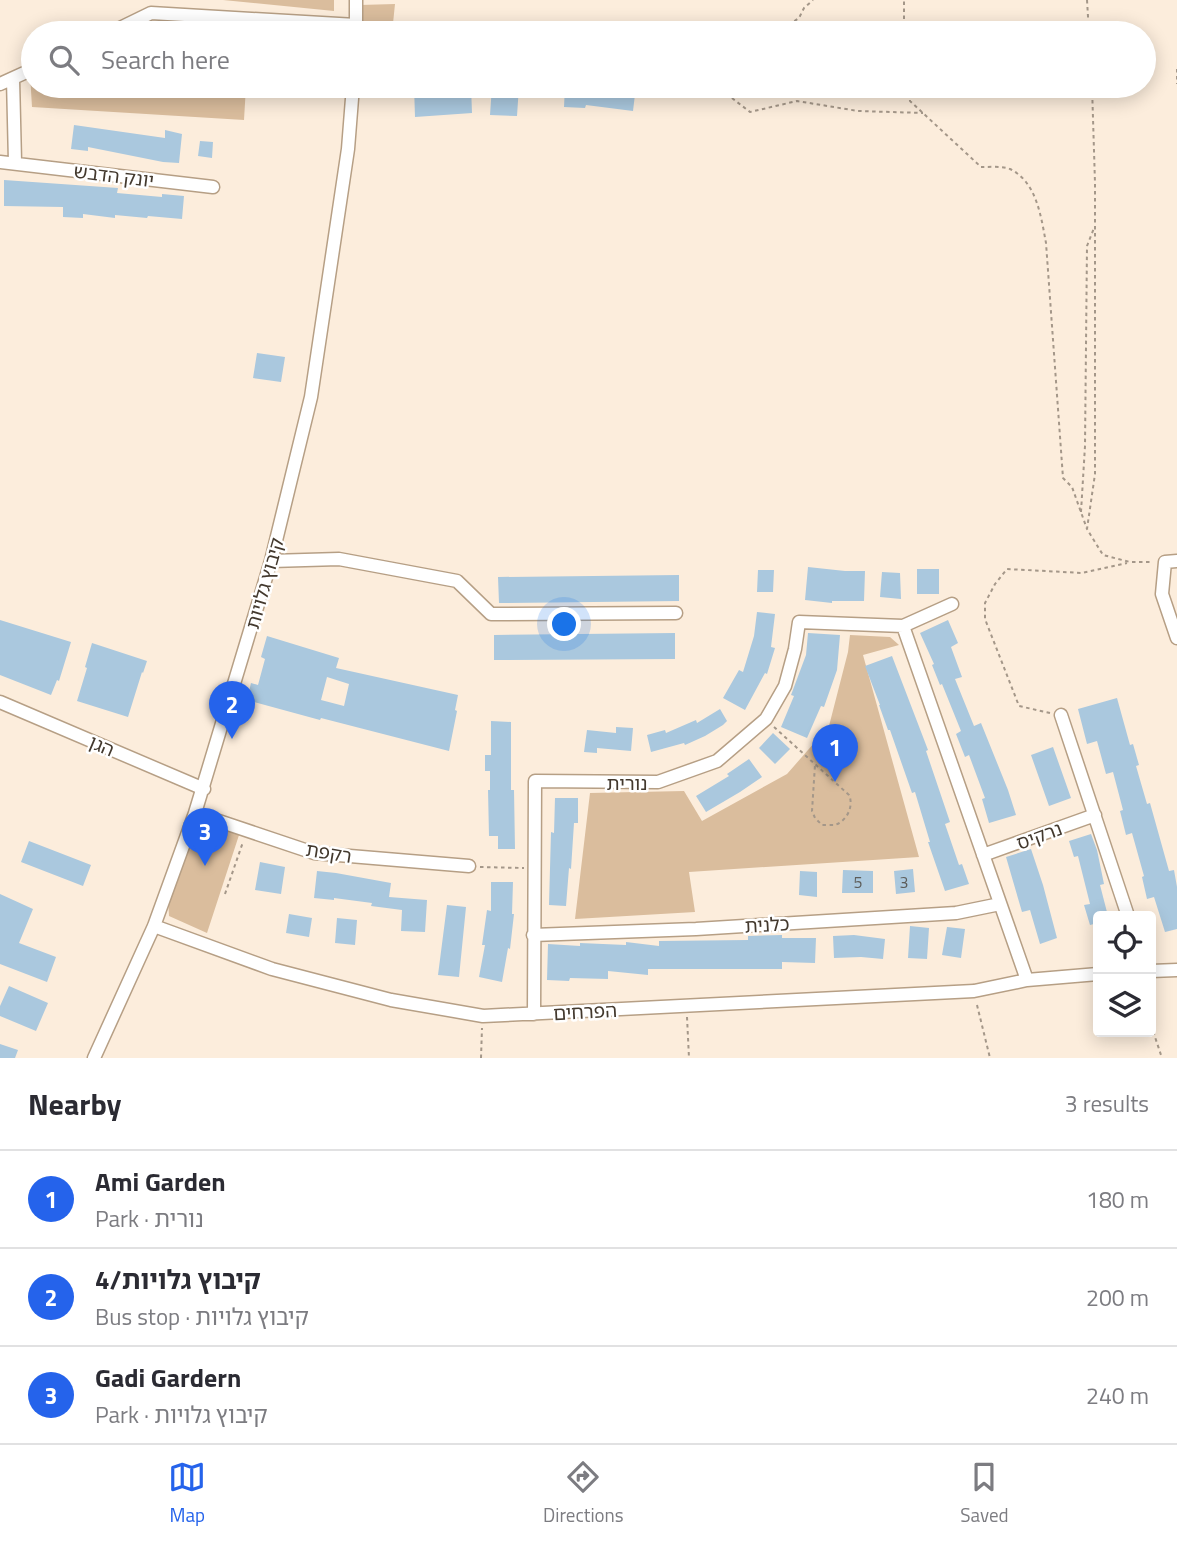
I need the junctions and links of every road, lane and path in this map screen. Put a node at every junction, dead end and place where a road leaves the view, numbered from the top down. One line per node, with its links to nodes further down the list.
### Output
1 (356, 0): 7 (street)
2 (813, 0): 8 (path)
3 (904, 0): 9 (path)
4 (1087, 0): 10 (path)
5 (135, 21): 6 (street)
6 (254, 21)
7 (356, 21)
8 (795, 21)
9 (904, 21)
10 (1088, 21)
11 (1177, 69): 15 (path)
12 (21, 75): 13 (street)
13 (13, 79): 14 (street); 22 (street)
14 (0, 84)
15 (1177, 84)
16 (352, 98): 27 (street, קיבוץ גלויות)
17 (732, 98): 20 (path)
18 (910, 98): 20 (path)
19 (1091, 98): 24 (path)
20 (923, 113): 25 (path)
21 (0, 162): 22 (street, יונק הדבש)
22 (15, 162): 23 (street, יונק הדבש)
23 (213, 187)
24 (1094, 227): 25 (path); 26 (path)
25 (1081, 513): 26 (path)
26 (1087, 529): 28 (path)
27 (271, 561): 31 (street); 38 (street, קיבוץ גלויות)
28 (1130, 562): 29 (path); 35 (path)
29 (1171, 562): 33 (street)
30 (952, 604): 32 (street, נורית)
31 (676, 612)
32 (904, 626): 36 (street, נורית); 42 (street)
33 (1177, 638)
34 (0, 702): 38 (street, הגן)
35 (1061, 715): 40 (street)
36 (766, 719): 37 (path); 44 (street, נורית)
37 (816, 765): 37 (path)
38 (204, 789): 39 (street, קיבוץ גלויות)
39 (195, 813): 41 (street, רקפת); 48 (street, קיבוץ גלויות)
40 (1095, 815): 42 (street, נרקיס); 47 (street)
41 (247, 830): 43 (street, רקפת); 45 (path)
42 (983, 855): 46 (street)
43 (469, 866): 44 (path)
44 (533, 868): 49 (street, נורית)
45 (225, 894)
46 (1000, 904): 49 (street, כלנית); 53 (street)
47 (1126, 911)
48 (154, 926): 57 (street, הפרחים); 59 (street, קיבוץ גלויות)
49 (533, 935): 56 (street, נורית)
50 (1177, 970): 51 (street)
51 (1156, 971)
52 (1093, 974): 53 (street, הפרחים)
53 (1027, 980): 54 (street, הפרחים)
54 (974, 991): 55 (street, הפרחים); 62 (path)
55 (686, 1006): 56 (street, הפרחים); 61 (path)
56 (534, 1014): 57 (street, הפרחים)
57 (483, 1016): 60 (path)
58 (1155, 1037): 63 (path)
59 (94, 1058)
60 (481, 1058)
61 (690, 1058)
62 (990, 1058)
63 (1162, 1058)

